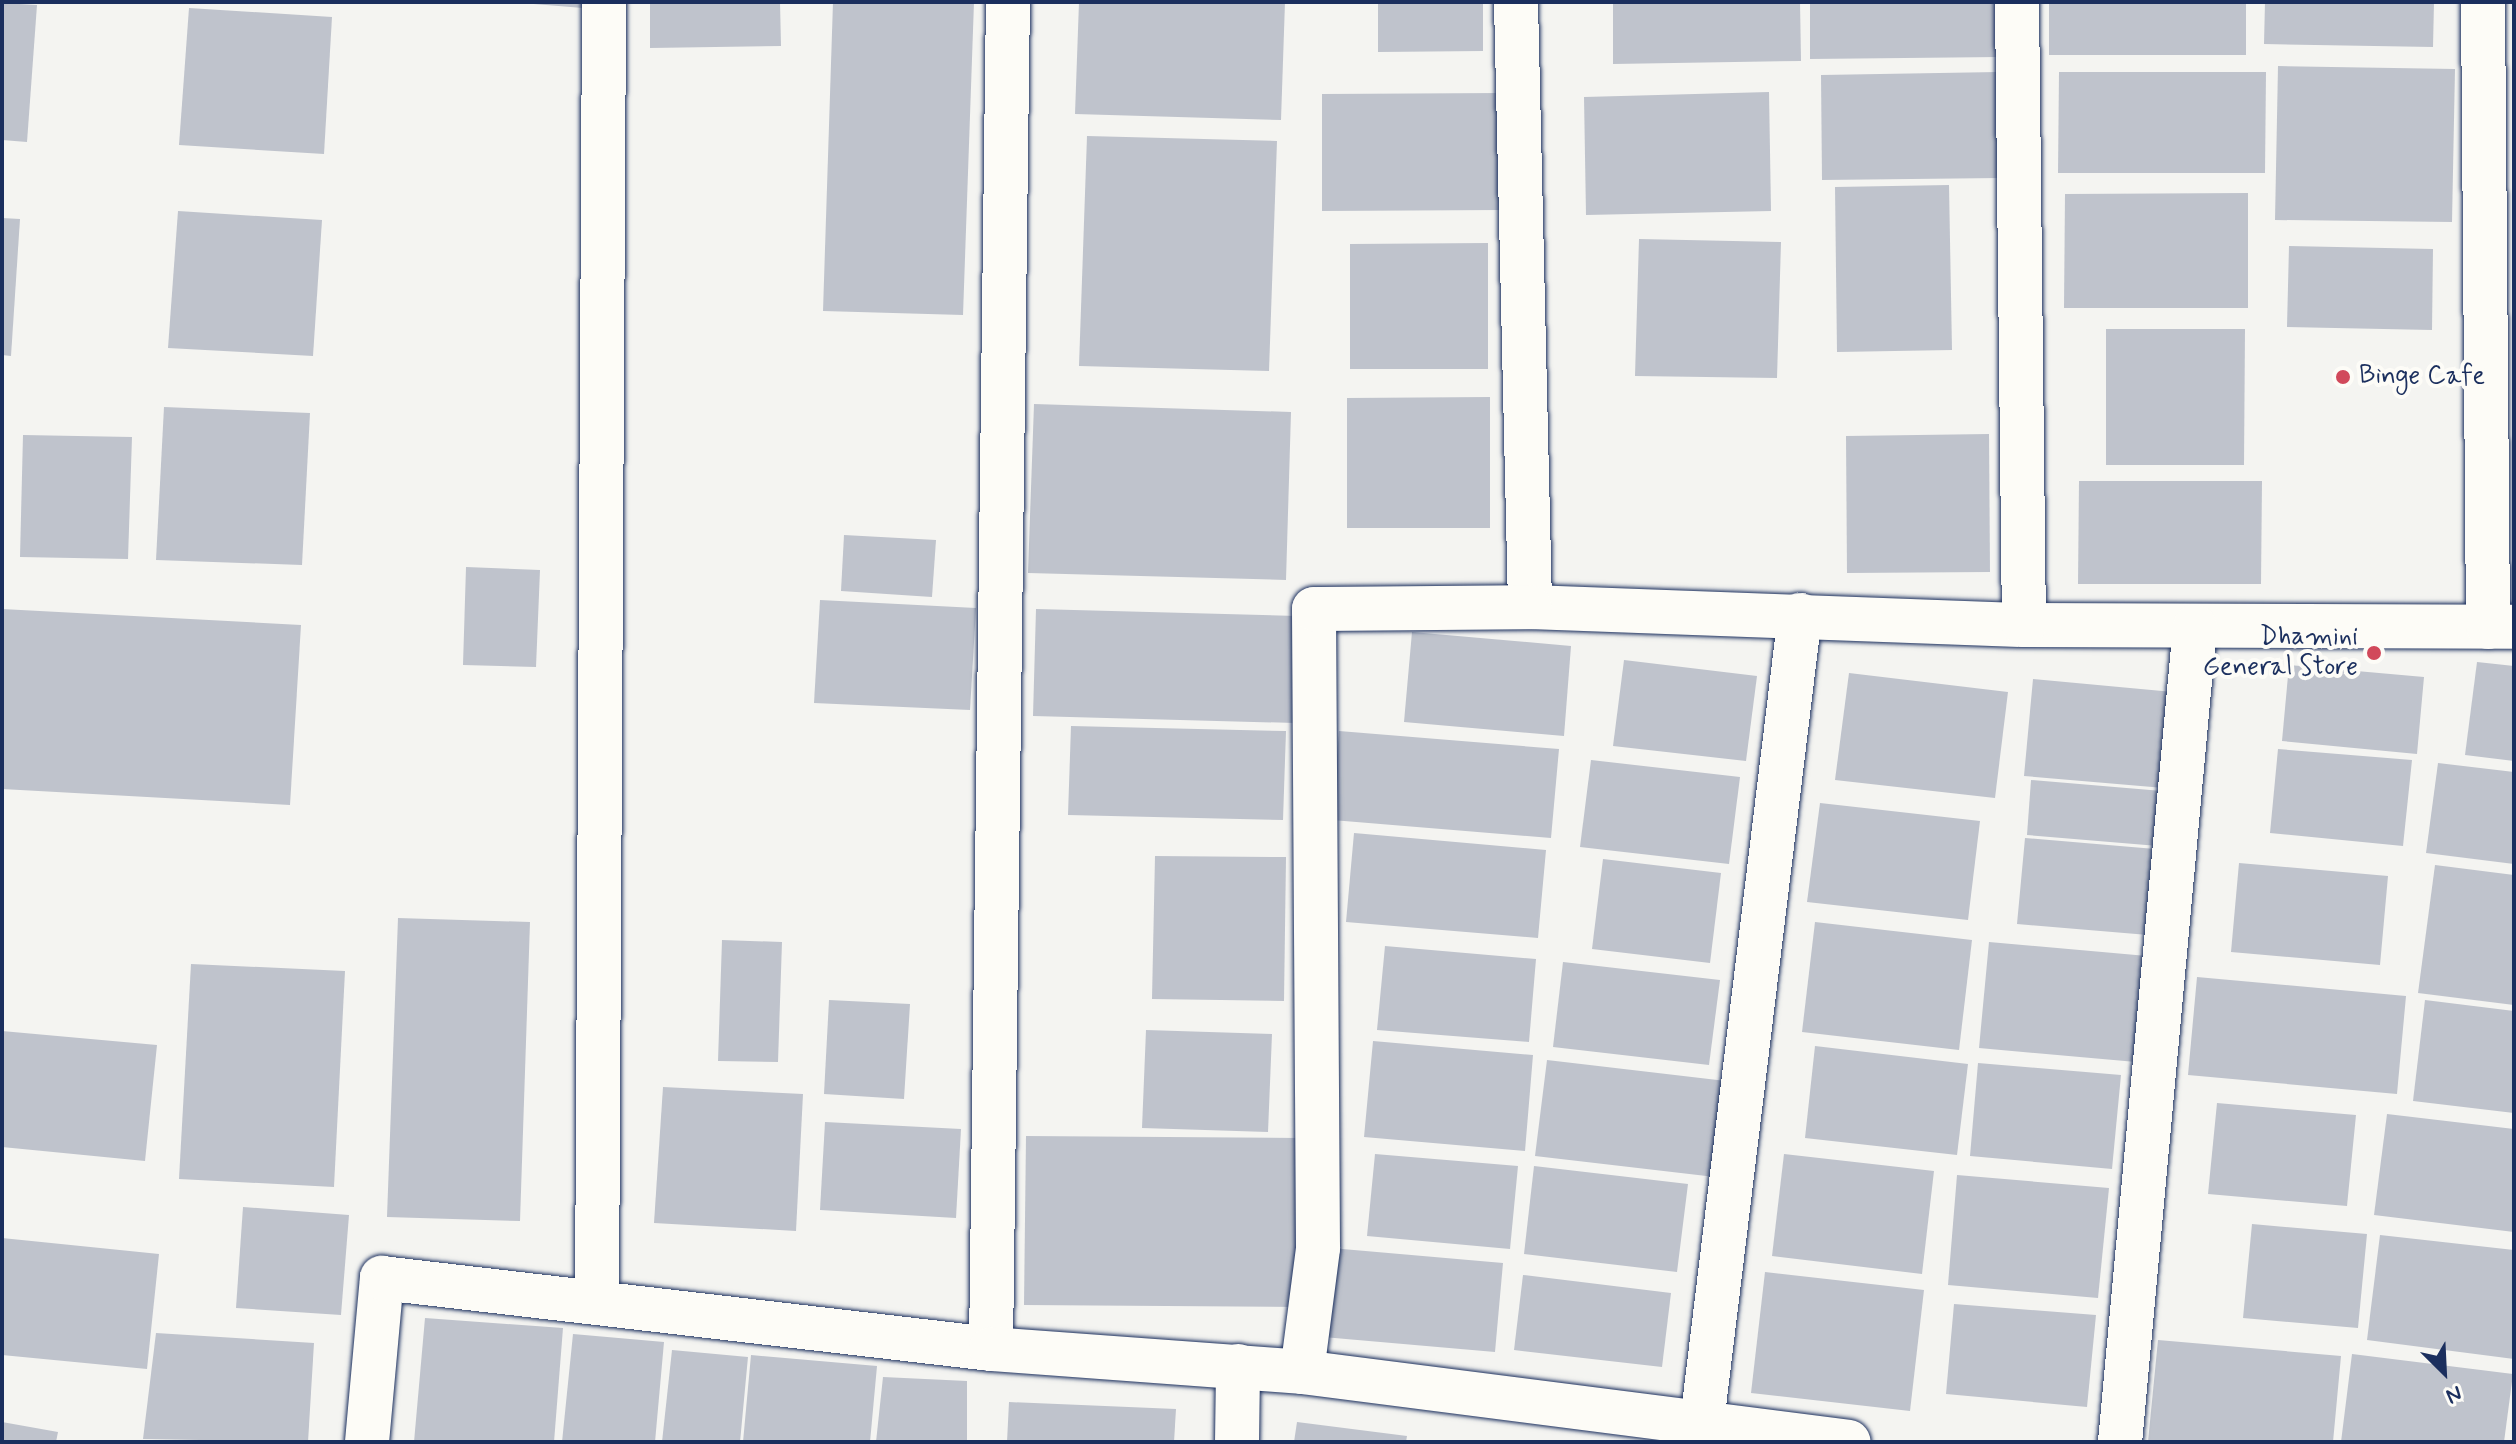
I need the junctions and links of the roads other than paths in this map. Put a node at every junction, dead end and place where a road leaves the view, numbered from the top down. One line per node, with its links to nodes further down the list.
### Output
1 (604, 2): 11 (street)
2 (1008, 2): 12 (street)
3 (1516, 2): 6 (street)
4 (2017, 2): 8 (street)
5 (2483, 2): 10 (street)
6 (1530, 607): 7 (street); 14 (street)
7 (1800, 615): 8 (street); 15 (street)
8 (2024, 625): 9 (street)
9 (2195, 626): 10 (street); 19 (street)
10 (2501, 627)
11 (597, 1300): 12 (street); 16 (street)
12 (991, 1349): 13 (street)
13 (1238, 1366): 14 (street); 17 (street)
14 (1302, 1372): 15 (street)
15 (1702, 1422): 18 (street)
16 (367, 1442)
17 (1237, 1442)
18 (1849, 1442)
19 (2120, 1442)

